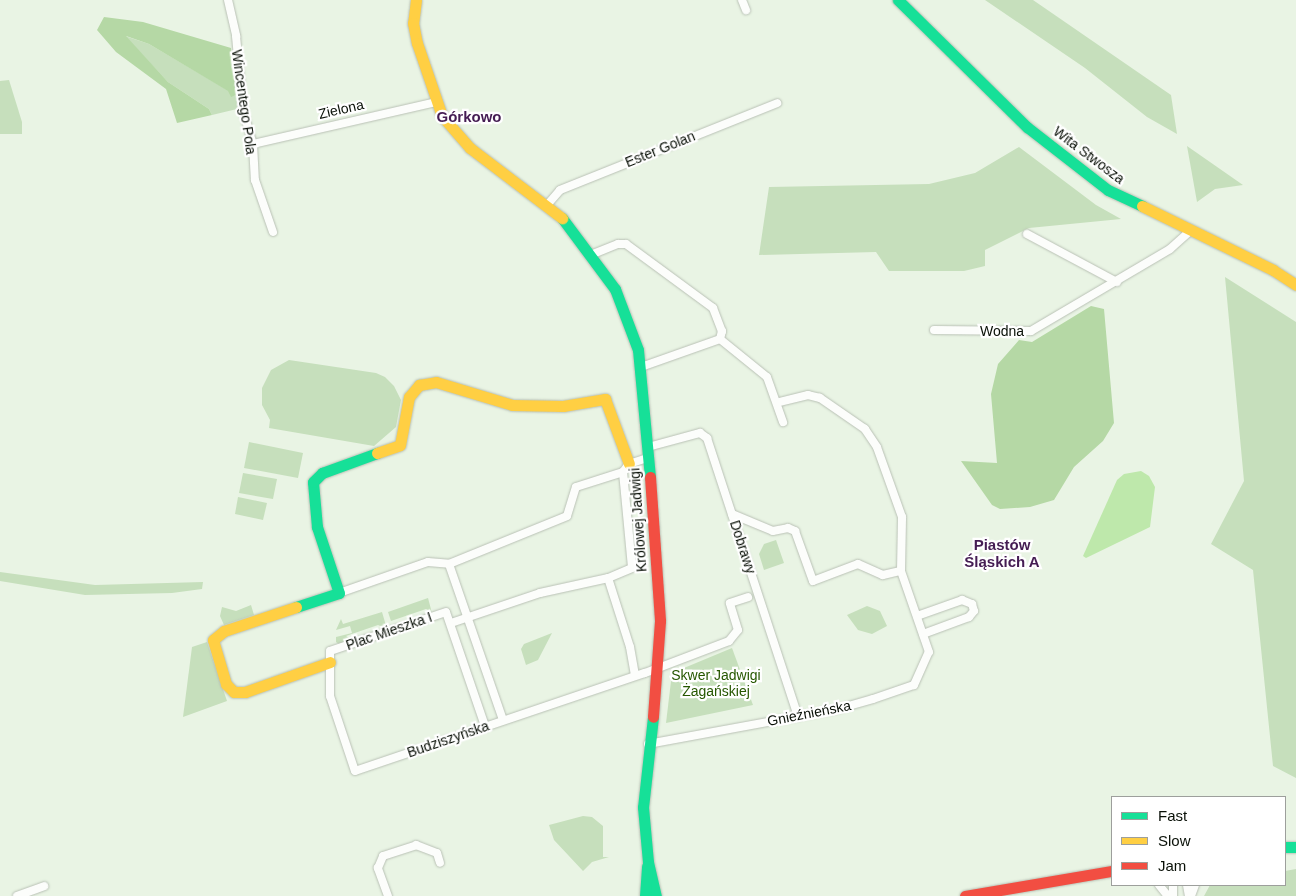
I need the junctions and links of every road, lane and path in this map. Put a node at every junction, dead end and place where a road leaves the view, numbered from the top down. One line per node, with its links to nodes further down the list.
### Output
1 (228, 0): 8 (street, Wincentego Pola)
2 (416, 0): 6 (street)
3 (742, 0): 5 (street)
4 (898, 0): 10 (street, Wita Stwosza)
5 (746, 10)
6 (436, 102): 8 (street, Zielona); 9 (street)
7 (777, 103): 9 (street, Ester Golan)
8 (253, 144): 11 (street, Wincentego Pola)
9 (548, 204): 13 (street, Królowej Jadwigi)
10 (1190, 231): 14 (street, Wodna); 15 (street, Wita Stwosza)
11 (273, 232)
12 (1027, 234): 14 (street)
13 (593, 254): 17 (street); 18 (street, Królowej Jadwigi)
14 (1117, 282): 16 (street, Wodna)
15 (1296, 285)
16 (934, 330)
17 (720, 339): 18 (street); 19 (street)
18 (641, 367): 21 (street, Królowej Jadwigi)
19 (777, 403): 20 (street); 25 (street, Gnieźnieńska)
20 (783, 422)
21 (648, 452): 22 (street); 23 (street, Dobrawy); 34 (street, Królowej Jadwigi)
22 (626, 468): 24 (street); 26 (street); 27 (street)
23 (732, 514): 25 (street); 36 (street, Dobrawy)
24 (448, 564): 27 (street); 30 (street)
25 (901, 571): 29 (street, Gnieźnieńska)
26 (608, 578): 30 (street); 35 (street)
27 (339, 593): 33 (street)
28 (748, 597): 34 (street, Budziszyńska)
29 (916, 616): 32 (street, Gnieźnieńska); 32 (street)
30 (467, 618): 31 (street); 37 (street)
31 (450, 623): 33 (street, Plac Mieszka I); 38 (street, Plac Mieszka I)
32 (923, 634): 36 (street, Gnieźnieńska)
33 (330, 656): 38 (street, Budziszyńska)
34 (659, 668): 35 (street, Budziszyńska); 39 (street, Królowej Jadwigi)
35 (635, 676): 37 (street, Budziszyńska)
36 (798, 716): 39 (street, Gnieźnieńska)
37 (503, 720): 38 (street, Budziszyńska)
38 (485, 726)
39 (648, 744): 40 (street, Królowej Jadwigi)
40 (648, 862): 47 (street, Królowej Jadwigi); 48 (street, Królowej Jadwigi)
41 (440, 863): 46 (street)
42 (1111, 871): 49 (street)
43 (44, 886): 45 (street)
44 (1159, 886): 50 (street)
45 (17, 896)
46 (388, 896)
47 (645, 896)
48 (656, 896)
49 (965, 896)
50 (1168, 896)

